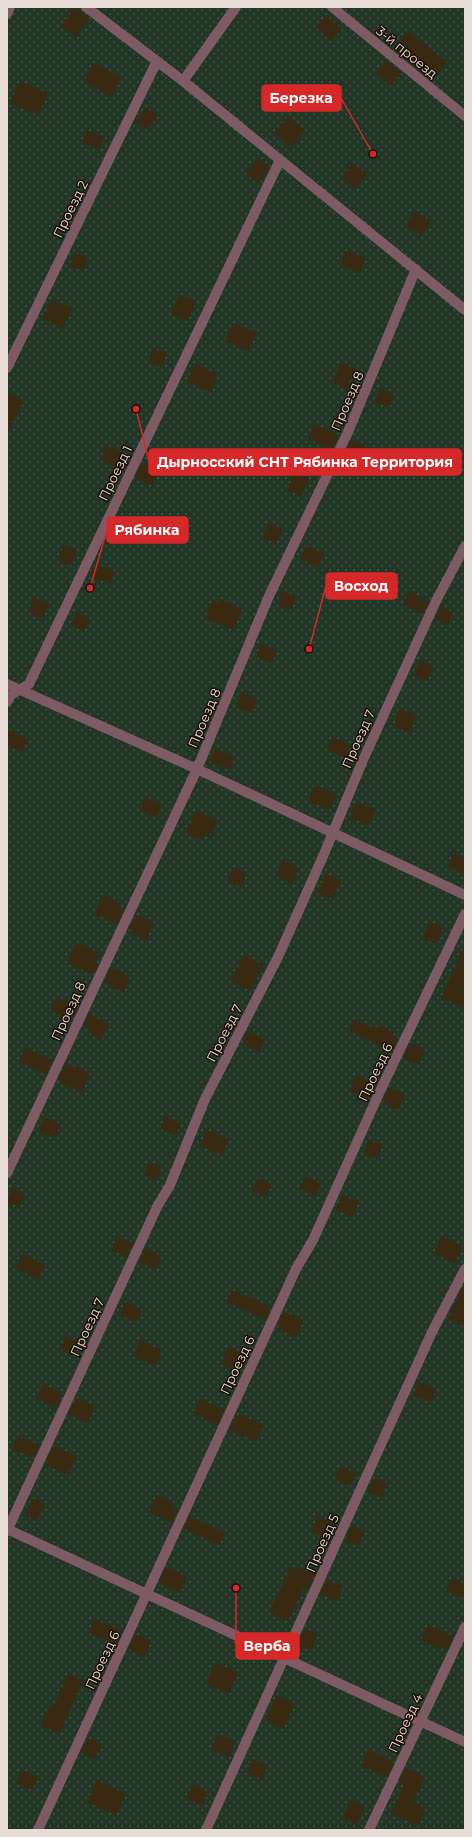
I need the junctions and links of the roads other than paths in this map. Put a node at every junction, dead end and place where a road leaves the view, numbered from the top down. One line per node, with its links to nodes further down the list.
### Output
1 (10, 7): 5 (street)
2 (86, 7): 6 (street)
3 (236, 7): 7 (street)
4 (332, 7): 8 (street, 3-й проезд)
5 (7, 14)
6 (157, 61): 7 (street); 12 (street, Проезд 2)
7 (183, 81): 9 (street)
8 (465, 116)
9 (280, 160): 10 (street); 15 (street, Проезд 1)
10 (416, 269): 11 (street); 17 (street, Проезд 8)
11 (465, 310)
12 (7, 368)
13 (465, 546): 18 (street, Проезд 7)
14 (7, 684): 15 (street)
15 (20, 689): 16 (street, Проезд 1); 17 (street)
16 (7, 702)
17 (197, 770): 18 (street); 21 (street, Проезд 8)
18 (333, 832): 19 (street); 23 (street, Проезд 7)
19 (465, 895)
20 (465, 914): 24 (street, Проезд 6)
21 (7, 1173)
22 (465, 1269): 26 (street, Проезд 5)
23 (7, 1530): 24 (street)
24 (146, 1594): 26 (street); 29 (street, Проезд 6)
25 (465, 1627): 27 (street, Проезд 4)
26 (284, 1659): 27 (street); 30 (street, Проезд 5)
27 (420, 1722): 28 (street); 31 (street, Проезд 4)
28 (465, 1742)
29 (38, 1830)
30 (206, 1830)
31 (370, 1830)

